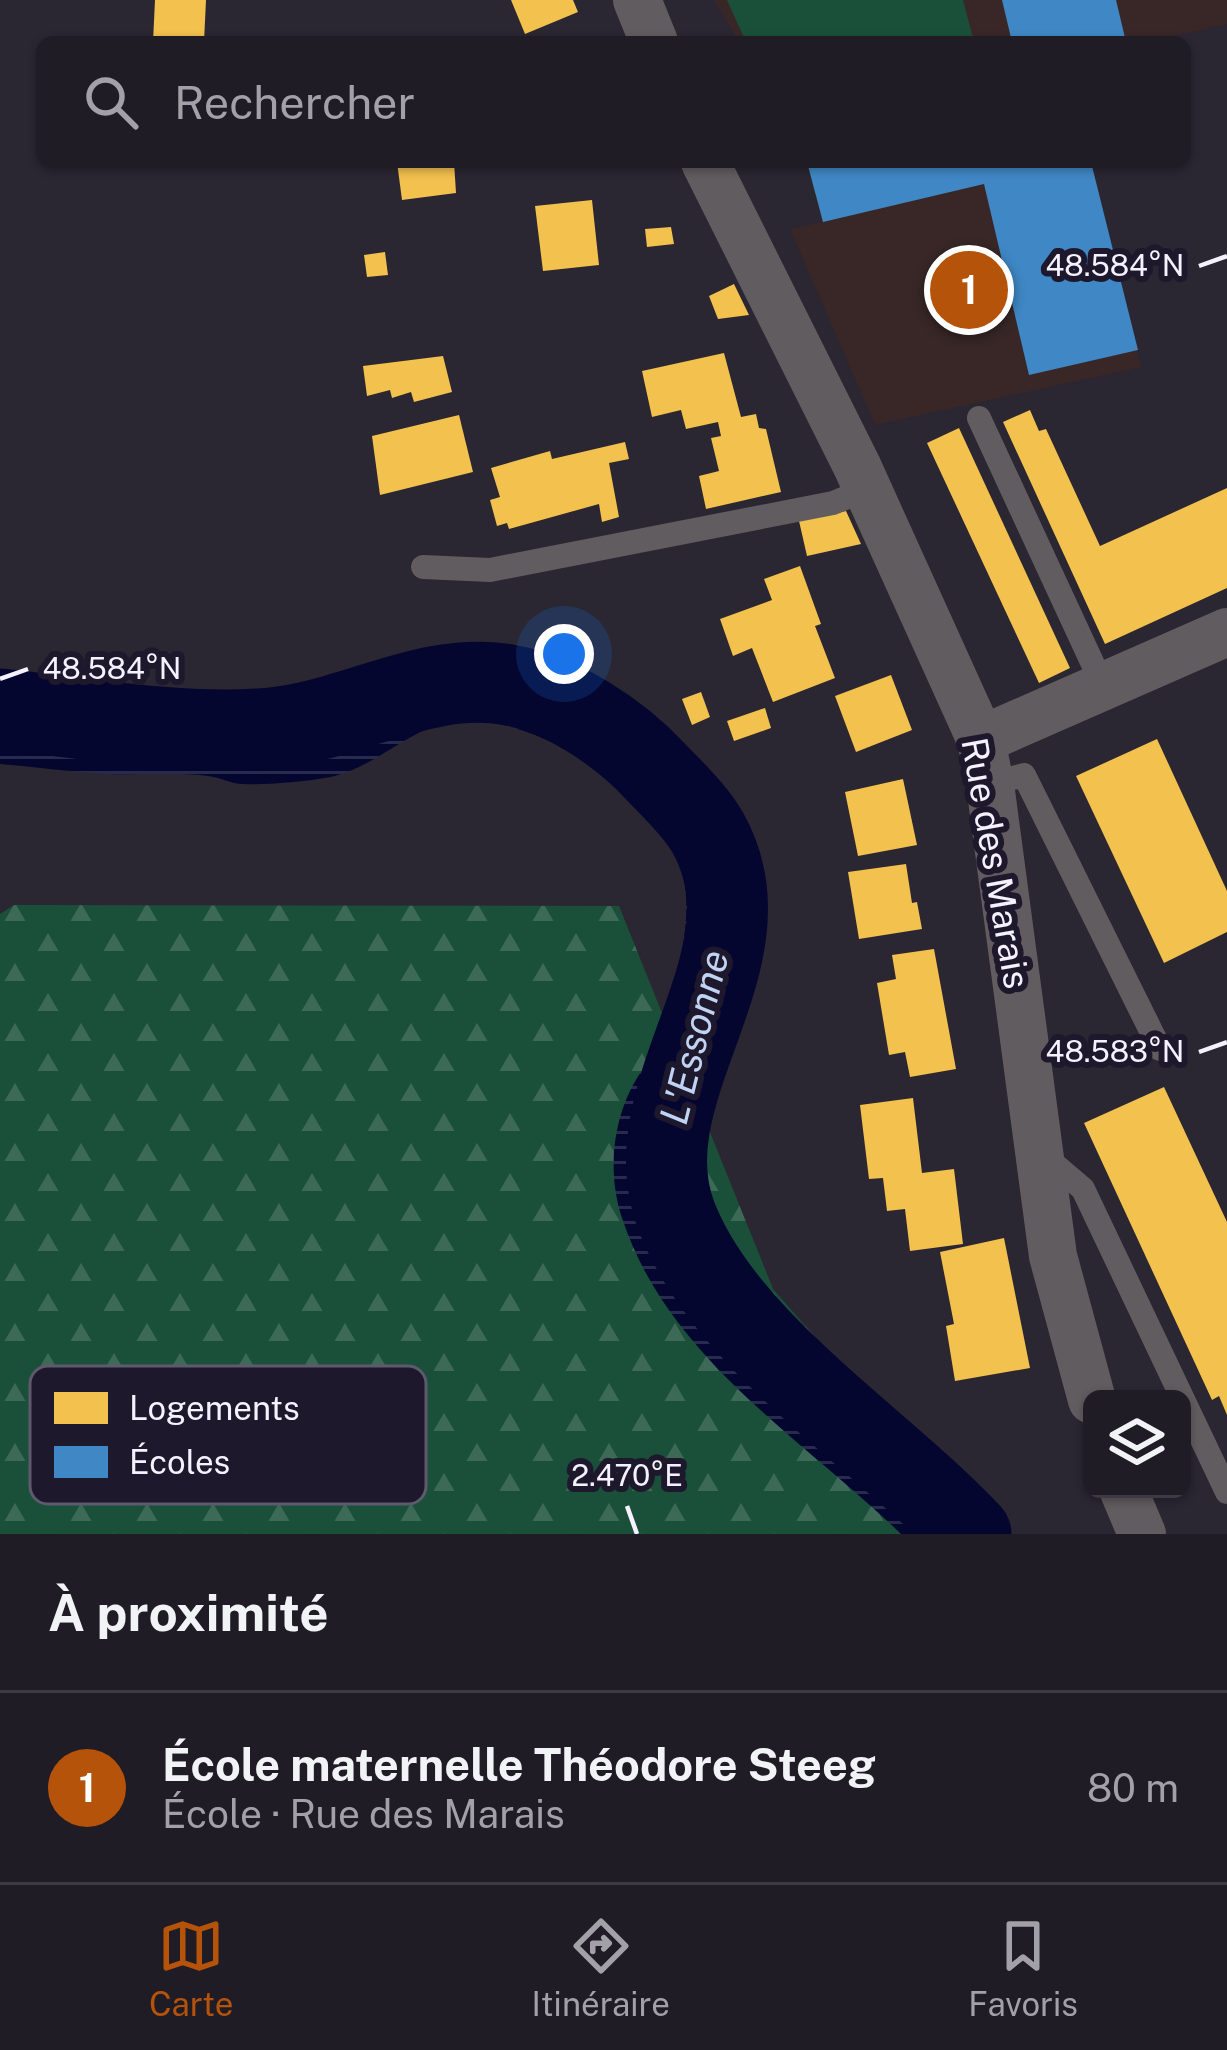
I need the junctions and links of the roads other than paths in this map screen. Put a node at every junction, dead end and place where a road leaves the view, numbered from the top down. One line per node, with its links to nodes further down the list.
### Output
1 (637, 0): 2 (street)
2 (652, 36)
3 (708, 168): 5 (street, Rue des Marais)
4 (980, 418): 8 (lane)
5 (862, 477): 6 (lane); 9 (street, Rue des Marais)
6 (423, 568)
7 (1227, 632): 8 (street)
8 (1104, 688): 9 (street)
9 (985, 762): 10 (lane); 11 (street, Rue des Marais)
10 (1160, 1048)
11 (1041, 1153): 12 (street, Rue des Marais); 13 (lane)
12 (1089, 1390)
13 (1227, 1492)
14 (1128, 1498): 15 (street)
15 (1142, 1534)

